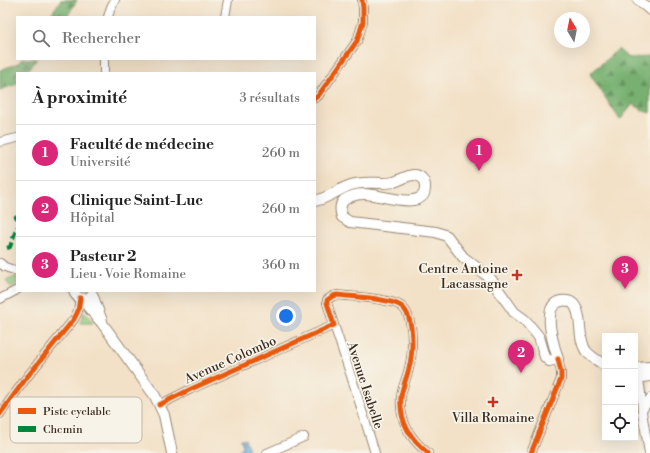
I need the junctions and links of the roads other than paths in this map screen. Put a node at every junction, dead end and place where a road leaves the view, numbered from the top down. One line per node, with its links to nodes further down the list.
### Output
1 (115, 0): 6 (street)
2 (228, 0): 7 (street)
3 (362, 0): 10 (street)
4 (638, 0): 5 (main road)
5 (650, 10)
6 (108, 16)
7 (225, 16)
8 (104, 60): 9 (street)
9 (104, 72)
10 (316, 97)
11 (16, 138): 12 (street)
12 (0, 142)
13 (316, 200): 20 (main road)
14 (0, 263): 15 (street)
15 (16, 271)
16 (16, 291): 18 (street)
17 (84, 295): 27 (street); 31 (main road)
18 (0, 300)
19 (334, 325): 31 (street, Avenue Colombo); 37 (street, Avenue Isabelle); 38 (street)
20 (558, 359): 21 (main road); 39 (street)
21 (602, 363)
22 (650, 367): 23 (main road)
23 (638, 372)
24 (638, 373): 25 (main road)
25 (650, 376)
26 (638, 381): 32 (street)
27 (12, 397)
28 (650, 398): 32 (street)
29 (10, 400): 33 (street)
30 (638, 404): 32 (street)
31 (159, 405): 35 (main road)
32 (642, 412): 40 (street)
33 (0, 414)
34 (304, 437): 36 (street)
35 (172, 453)
36 (267, 453)
37 (375, 453)
38 (428, 453)
39 (531, 453)
40 (649, 453)

